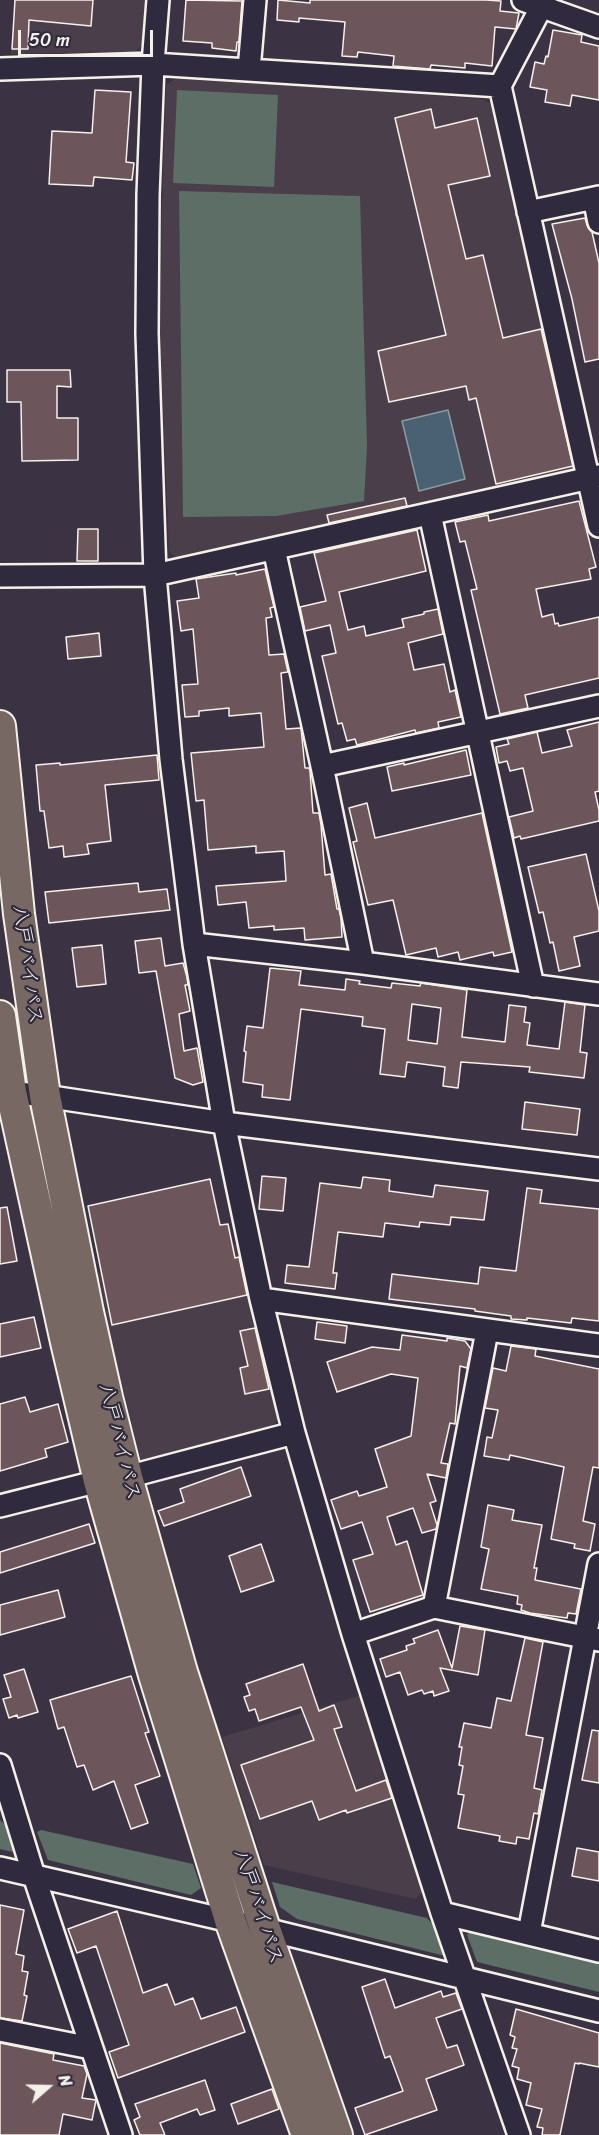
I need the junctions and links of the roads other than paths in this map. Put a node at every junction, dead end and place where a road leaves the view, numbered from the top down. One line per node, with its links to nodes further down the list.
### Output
1 (158, 0): 5 (street)
2 (255, 0): 7 (street)
3 (537, 3): 4 (street); 8 (street)
4 (599, 27)
5 (153, 64): 6 (street); 7 (street); 16 (street)
6 (0, 69)
7 (249, 70): 8 (street)
8 (500, 86): 10 (street)
9 (596, 198): 10 (street); 11 (street)
10 (528, 212): 12 (street)
11 (599, 222)
12 (594, 477): 13 (street); 14 (street)
13 (430, 514): 15 (street); 20 (street)
14 (599, 526)
15 (274, 549): 16 (street); 21 (street)
16 (155, 574): 17 (street); 22 (street)
17 (0, 576)
18 (599, 706): 20 (street)
19 (0, 726): 28 (highway, 八戸バイパス)
20 (478, 732): 21 (street); 24 (street)
21 (322, 766): 23 (street)
22 (194, 944): 23 (street); 29 (street)
23 (363, 963): 24 (street)
24 (533, 986): 25 (street)
25 (599, 994)
26 (0, 1016): 27 (highway, 八戸バイパス)
27 (5, 1092): 28 (street); 35 (highway, 八戸バイパス)
28 (45, 1096): 29 (street); 35 (highway, 八戸バイパス)
29 (224, 1123): 30 (street); 31 (street)
30 (599, 1169)
31 (261, 1299): 32 (street); 34 (street)
32 (487, 1331): 33 (street); 38 (street)
33 (599, 1345)
34 (294, 1433): 35 (street); 39 (street)
35 (113, 1479): 36 (street); 46 (highway, 八戸バイパス); 47 (highway, 八戸バイパス)
36 (0, 1506)
37 (599, 1564): 40 (street)
38 (434, 1607): 39 (street); 40 (street)
39 (353, 1634): 45 (street)
40 (592, 1638): 48 (street)
41 (0, 1766): 42 (street)
42 (7, 1810): 44 (street)
43 (0, 1868): 44 (street)
44 (34, 1876): 46 (street); 53 (street)
45 (442, 1913): 48 (street); 50 (street)
46 (231, 1923): 47 (street); 55 (highway, 八戸バイパス)
47 (265, 1929): 50 (street); 56 (highway, 八戸バイパス)
48 (529, 1933): 49 (street)
49 (599, 1951)
50 (466, 1979): 51 (street); 57 (street)
51 (599, 2011)
52 (0, 2030): 53 (street)
53 (91, 2048): 54 (street)
54 (121, 2135)
55 (307, 2135)
56 (337, 2135)
57 (519, 2135)

